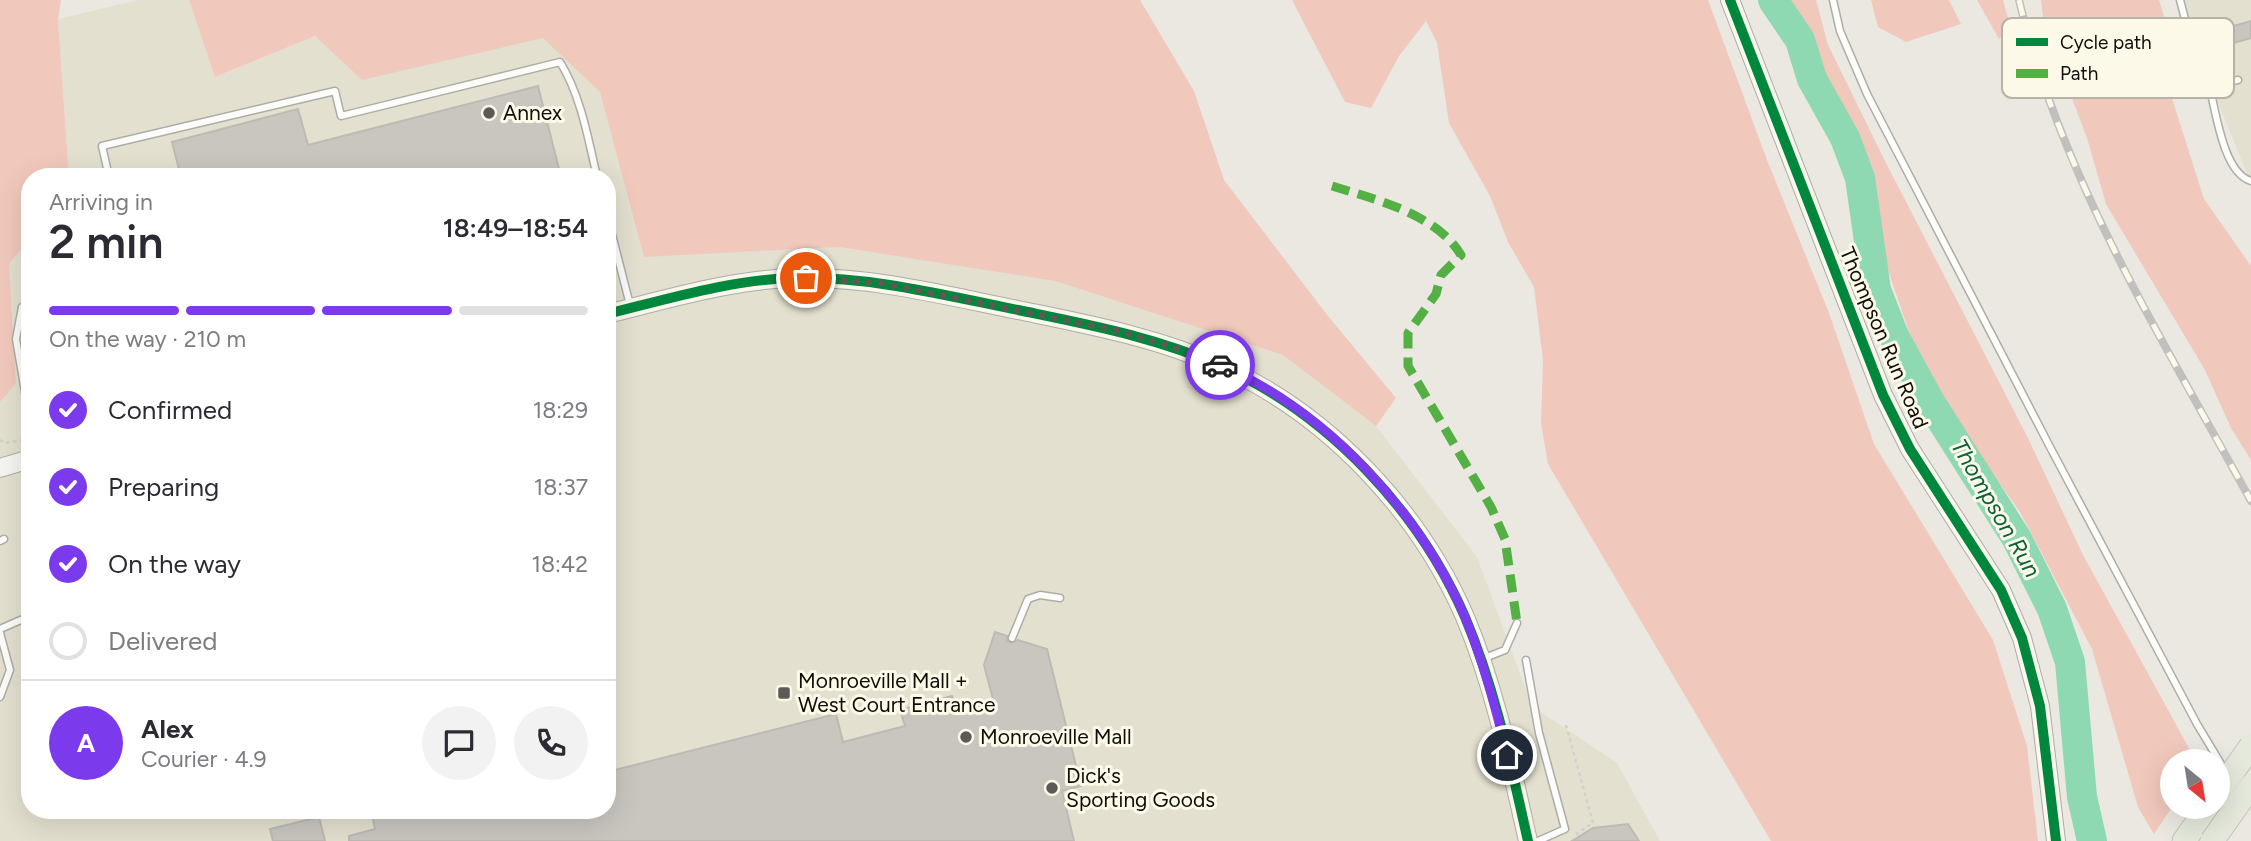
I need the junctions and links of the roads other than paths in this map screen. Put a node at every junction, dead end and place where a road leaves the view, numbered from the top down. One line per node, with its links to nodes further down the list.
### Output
1 (1730, 0): 31 (street, Thompson Run Road)
2 (1833, 0): 27 (lane)
3 (2180, 0): 4 (lane)
4 (2185, 18)
5 (2238, 80): 6 (lane)
6 (2234, 81)
7 (2213, 98): 10 (lane)
8 (107, 168): 9 (lane)
9 (595, 168)
10 (2251, 181)
11 (616, 250): 12 (lane)
12 (631, 308): 14 (street); 23 (street)
13 (21, 312): 15 (lane)
14 (616, 312)
15 (21, 368)
16 (21, 462): 17 (street)
17 (0, 468)
18 (1060, 598): 22 (lane)
19 (21, 620): 21 (lane)
20 (1517, 623): 23 (lane)
21 (0, 631): 25 (lane)
22 (1012, 638)
23 (1480, 659): 29 (street)
24 (1526, 660): 30 (lane)
25 (0, 698)
26 (2251, 746): 27 (highway, bridge)
27 (2236, 791): 33 (highway, bridge)
28 (2200, 819): 32 (highway)
29 (1528, 841)
30 (1538, 841)
31 (2056, 841)
32 (2184, 841)
33 (2212, 841)

